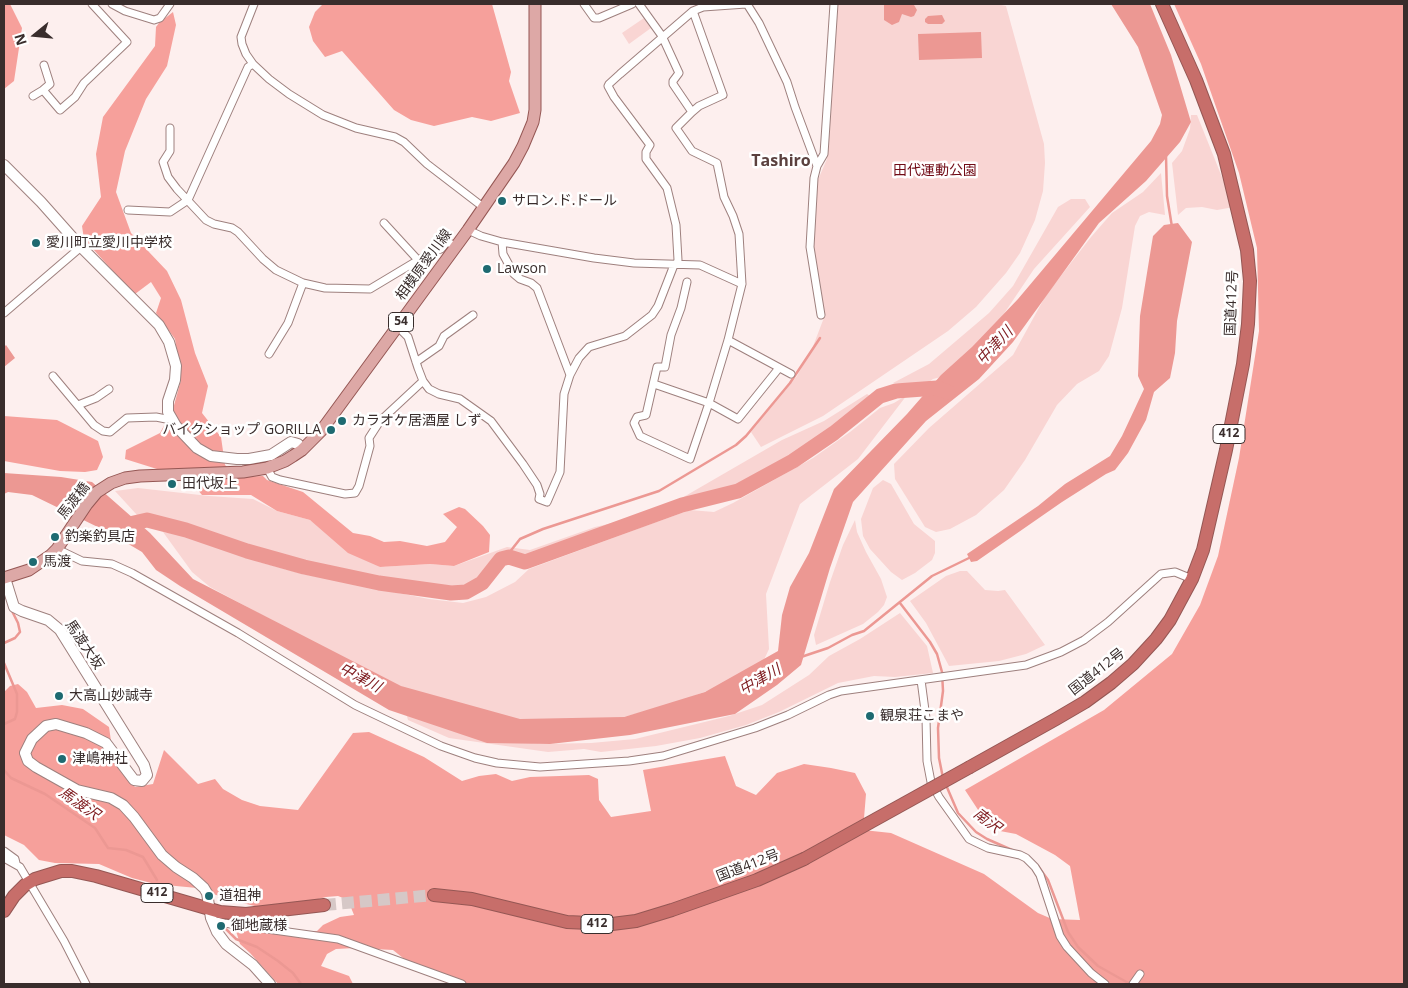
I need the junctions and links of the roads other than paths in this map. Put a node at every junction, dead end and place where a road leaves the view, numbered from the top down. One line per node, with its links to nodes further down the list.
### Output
1 (92, 4): 19 (street)
2 (112, 4): 15 (street)
3 (164, 4): 15 (street)
4 (170, 4): 15 (street)
5 (254, 4): 17 (street)
6 (535, 4): 26 (main road, 相模原愛川線 / 54)
7 (584, 4): 8 (street)
8 (632, 4)
9 (639, 4): 16 (street)
10 (747, 4): 14 (street); 24 (street)
11 (826, 4): 13 (street)
12 (1162, 4): 60 (highway, 国道412号 / 412)
13 (834, 6): 24 (street)
14 (693, 11): 16 (street); 21 (street)
15 (164, 14)
16 (662, 36): 21 (street); 34 (street)
17 (254, 64): 25 (street); 26 (street)
18 (44, 65): 19 (street)
19 (43, 90): 20 (street)
20 (33, 96)
21 (692, 112): 37 (street)
22 (170, 128): 25 (street)
23 (4, 165): 32 (street)
24 (817, 166): 40 (street)
25 (188, 200): 27 (street); 36 (street)
26 (483, 207): 29 (main road, 相模原愛川線 / 54)
27 (128, 210)
28 (384, 223): 33 (street)
29 (468, 230): 30 (street); 31 (main road, 相模原愛川線 / 54)
30 (502, 242): 34 (street); 47 (street)
31 (456, 246): 33 (street); 41 (main road, 相模原愛川線 / 54)
32 (81, 247): 38 (street); 54 (street)
33 (418, 260): 36 (street)
34 (676, 264): 37 (street); 47 (street)
35 (687, 282): 50 (street)
36 (303, 283): 43 (street)
37 (742, 284): 42 (street)
38 (4, 313)
39 (473, 315): 44 (street)
40 (821, 315)
41 (398, 326): 44 (street); 55 (main road, 相模原愛川線 / 54)
42 (728, 340): 45 (street); 52 (street)
43 (268, 354)
44 (416, 362): 49 (street)
45 (780, 368): 46 (street); 52 (street)
46 (791, 374)
47 (570, 375): 49 (street)
48 (53, 376): 53 (street)
49 (423, 381): 56 (street)
50 (654, 384): 52 (street); 52 (street)
51 (109, 389): 53 (street)
52 (709, 403)
53 (78, 405): 54 (street)
54 (170, 417): 55 (street)
55 (302, 450): 56 (main road, 相模原愛川線 / 54)
56 (267, 468): 57 (main road, 相模原愛川線 / 54)
57 (111, 483): 58 (main road, 馬渡橋 / 54)
58 (60, 545): 59 (main road, 54); 61 (street)
59 (4, 578): 69 (street, 馬渡大坂)
60 (1192, 579): 61 (street); 66 (highway, 国道412号 / 412, bridge)
61 (925, 679): 74 (street)
62 (4, 850): 64 (street)
63 (4, 858): 64 (street)
64 (16, 864): 65 (street)
65 (29, 883): 68 (highway, 412); 69 (highway, 412); 71 (street)
66 (434, 895)
67 (324, 905): 69 (highway, 412)
68 (4, 911)
69 (211, 914): 72 (street); 73 (street)
70 (1140, 974): 75 (street)
71 (86, 984)
72 (270, 984)
73 (462, 984)
74 (1105, 984)
75 (1133, 984)

